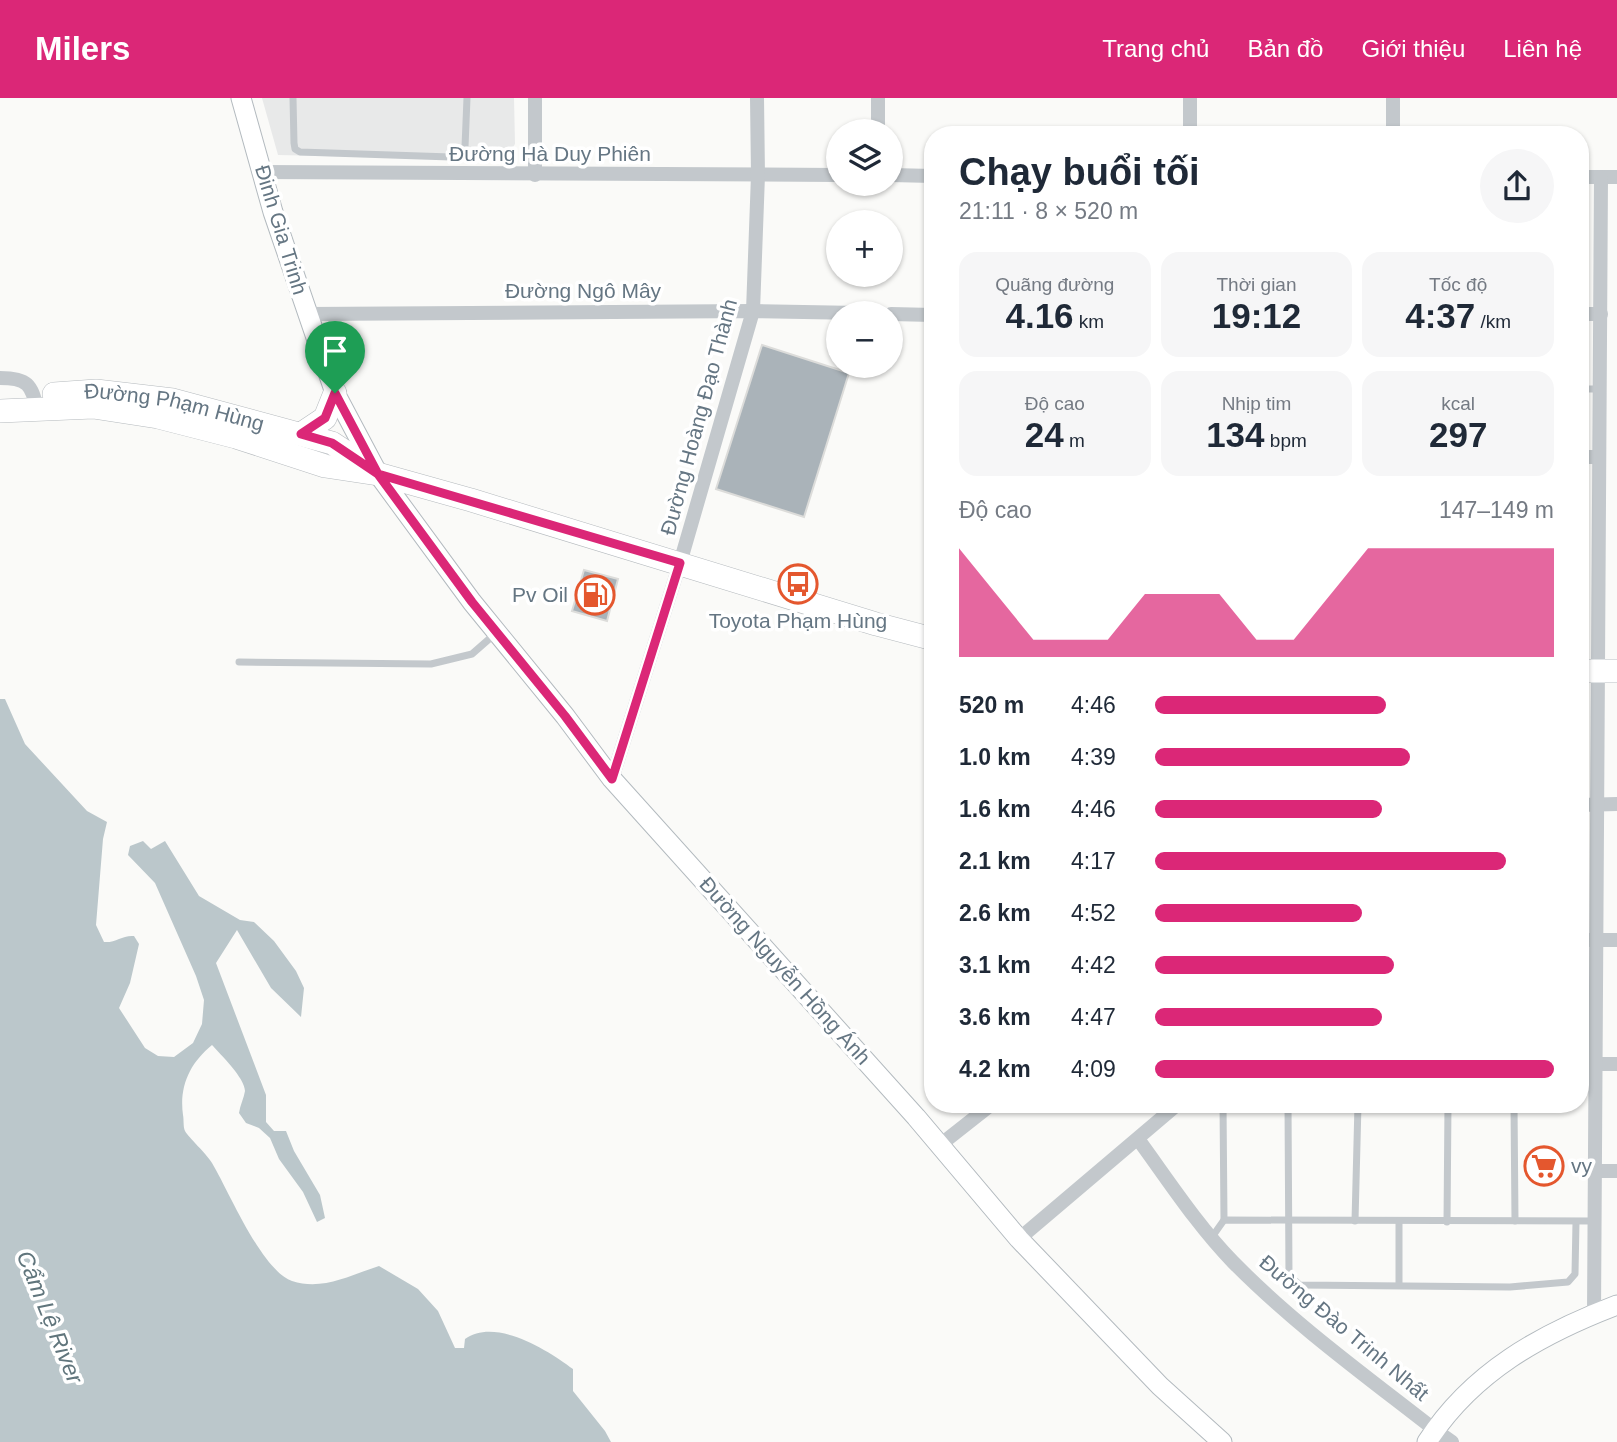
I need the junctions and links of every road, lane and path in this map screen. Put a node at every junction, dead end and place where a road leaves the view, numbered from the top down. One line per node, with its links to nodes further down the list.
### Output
1 (241, 98): 12 (street, Đinh Gia Trinh)
2 (293, 98): 3 (lane)
3 (467, 98)
4 (535, 98): 13 (street)
5 (757, 98): 14 (street, Đường Hoàng Đạo Thành)
6 (878, 98): 9 (street)
7 (1190, 98): 10 (street)
8 (1393, 98): 11 (street)
9 (878, 119)
10 (1190, 126)
11 (1393, 126)
12 (262, 172): 13 (street, Đường Hà Duy Phiên); 23 (street, Đinh Gia Trinh)
13 (535, 175): 14 (street, Đường Hà Duy Phiên)
14 (758, 175): 15 (street, Đường Hà Duy Phiên); 21 (street, Đường Hoàng Đạo Thành)
15 (826, 175)
16 (903, 176): 17 (street)
17 (924, 176)
18 (1589, 177): 19 (street)
19 (1601, 177): 20 (street); 26 (street)
20 (1617, 177)
21 (753, 311): 22 (street, Đường Ngô Mây); 23 (street, Đường Ngô Mây); 39 (street, Đường Hoàng Đạo Thành)
22 (826, 312)
23 (308, 314): 31 (street, Đinh Gia Trinh)
24 (903, 314): 27 (street)
25 (1589, 314): 26 (street)
26 (1601, 314): 30 (street)
27 (924, 315)
28 (0, 378): 33 (street)
29 (1589, 389): 30 (lane)
30 (1600, 389): 37 (street)
31 (335, 393): 35 (main road); 38 (street, Đinh Gia Trinh)
32 (0, 397): 33 (main road, Đường Phạm Hùng)
33 (36, 403): 34 (main road, Đường Phạm Hùng); 35 (main road, Đường Phạm Hùng); 38 (main road, Đường Phạm Hùng)
34 (0, 411)
35 (301, 434): 38 (main road, Đường Phạm Hùng)
36 (1589, 457): 37 (street)
37 (1599, 457): 43 (street)
38 (378, 474): 39 (main road, Đường Phạm Hùng); 40 (street, Đường Nguyễn Hồng Ánh)
39 (680, 563): 41 (main road, Đường Phạm Hùng); 44 (street, Đường Hoàng Đạo Thành)
40 (496, 632): 42 (lane); 44 (street, Đường Nguyễn Hồng Ánh)
41 (924, 637)
42 (239, 662)
43 (1598, 671): 46 (street)
44 (612, 779): 62 (street, Đường Nguyễn Hồng Ánh)
45 (1589, 804): 46 (street)
46 (1597, 804): 47 (street); 49 (street)
47 (1617, 804)
48 (1589, 940): 49 (street)
49 (1597, 940): 50 (street); 52 (street)
50 (1617, 940)
51 (1589, 1064): 52 (street)
52 (1596, 1064): 53 (street); 63 (street)
53 (1617, 1064)
54 (981, 1113): 62 (street)
55 (1168, 1113): 61 (street)
56 (1223, 1113): 65 (lane)
57 (1288, 1113): 68 (lane)
58 (1358, 1113): 66 (lane)
59 (1448, 1113): 70 (lane)
60 (1514, 1113): 71 (lane)
61 (1138, 1139): 73 (street, Đường Đào Trinh Nhất); 74 (street)
62 (940, 1145): 74 (street, Đường Nguyễn Hồng Ánh)
63 (1595, 1171): 64 (street); 67 (street)
64 (1617, 1171)
65 (1224, 1220): 68 (lane); 73 (lane)
66 (1355, 1221): 68 (lane); 69 (lane)
67 (1595, 1221): 72 (lane); 77 (street)
68 (1288, 1222): 75 (lane)
69 (1399, 1222): 70 (lane); 75 (lane)
70 (1447, 1222): 71 (lane)
71 (1515, 1222): 72 (lane)
72 (1576, 1222): 75 (lane)
73 (1212, 1237): 78 (street, Đường Đào Trinh Nhất)
74 (1019, 1240): 79 (street, Đường Nguyễn Hồng Ánh)
75 (1399, 1285)
76 (1617, 1305): 77 (street)
77 (1594, 1314): 78 (street)
78 (1431, 1436): 80 (street, Đường Đào Trinh Nhất)
79 (1222, 1442)
80 (1452, 1442)

